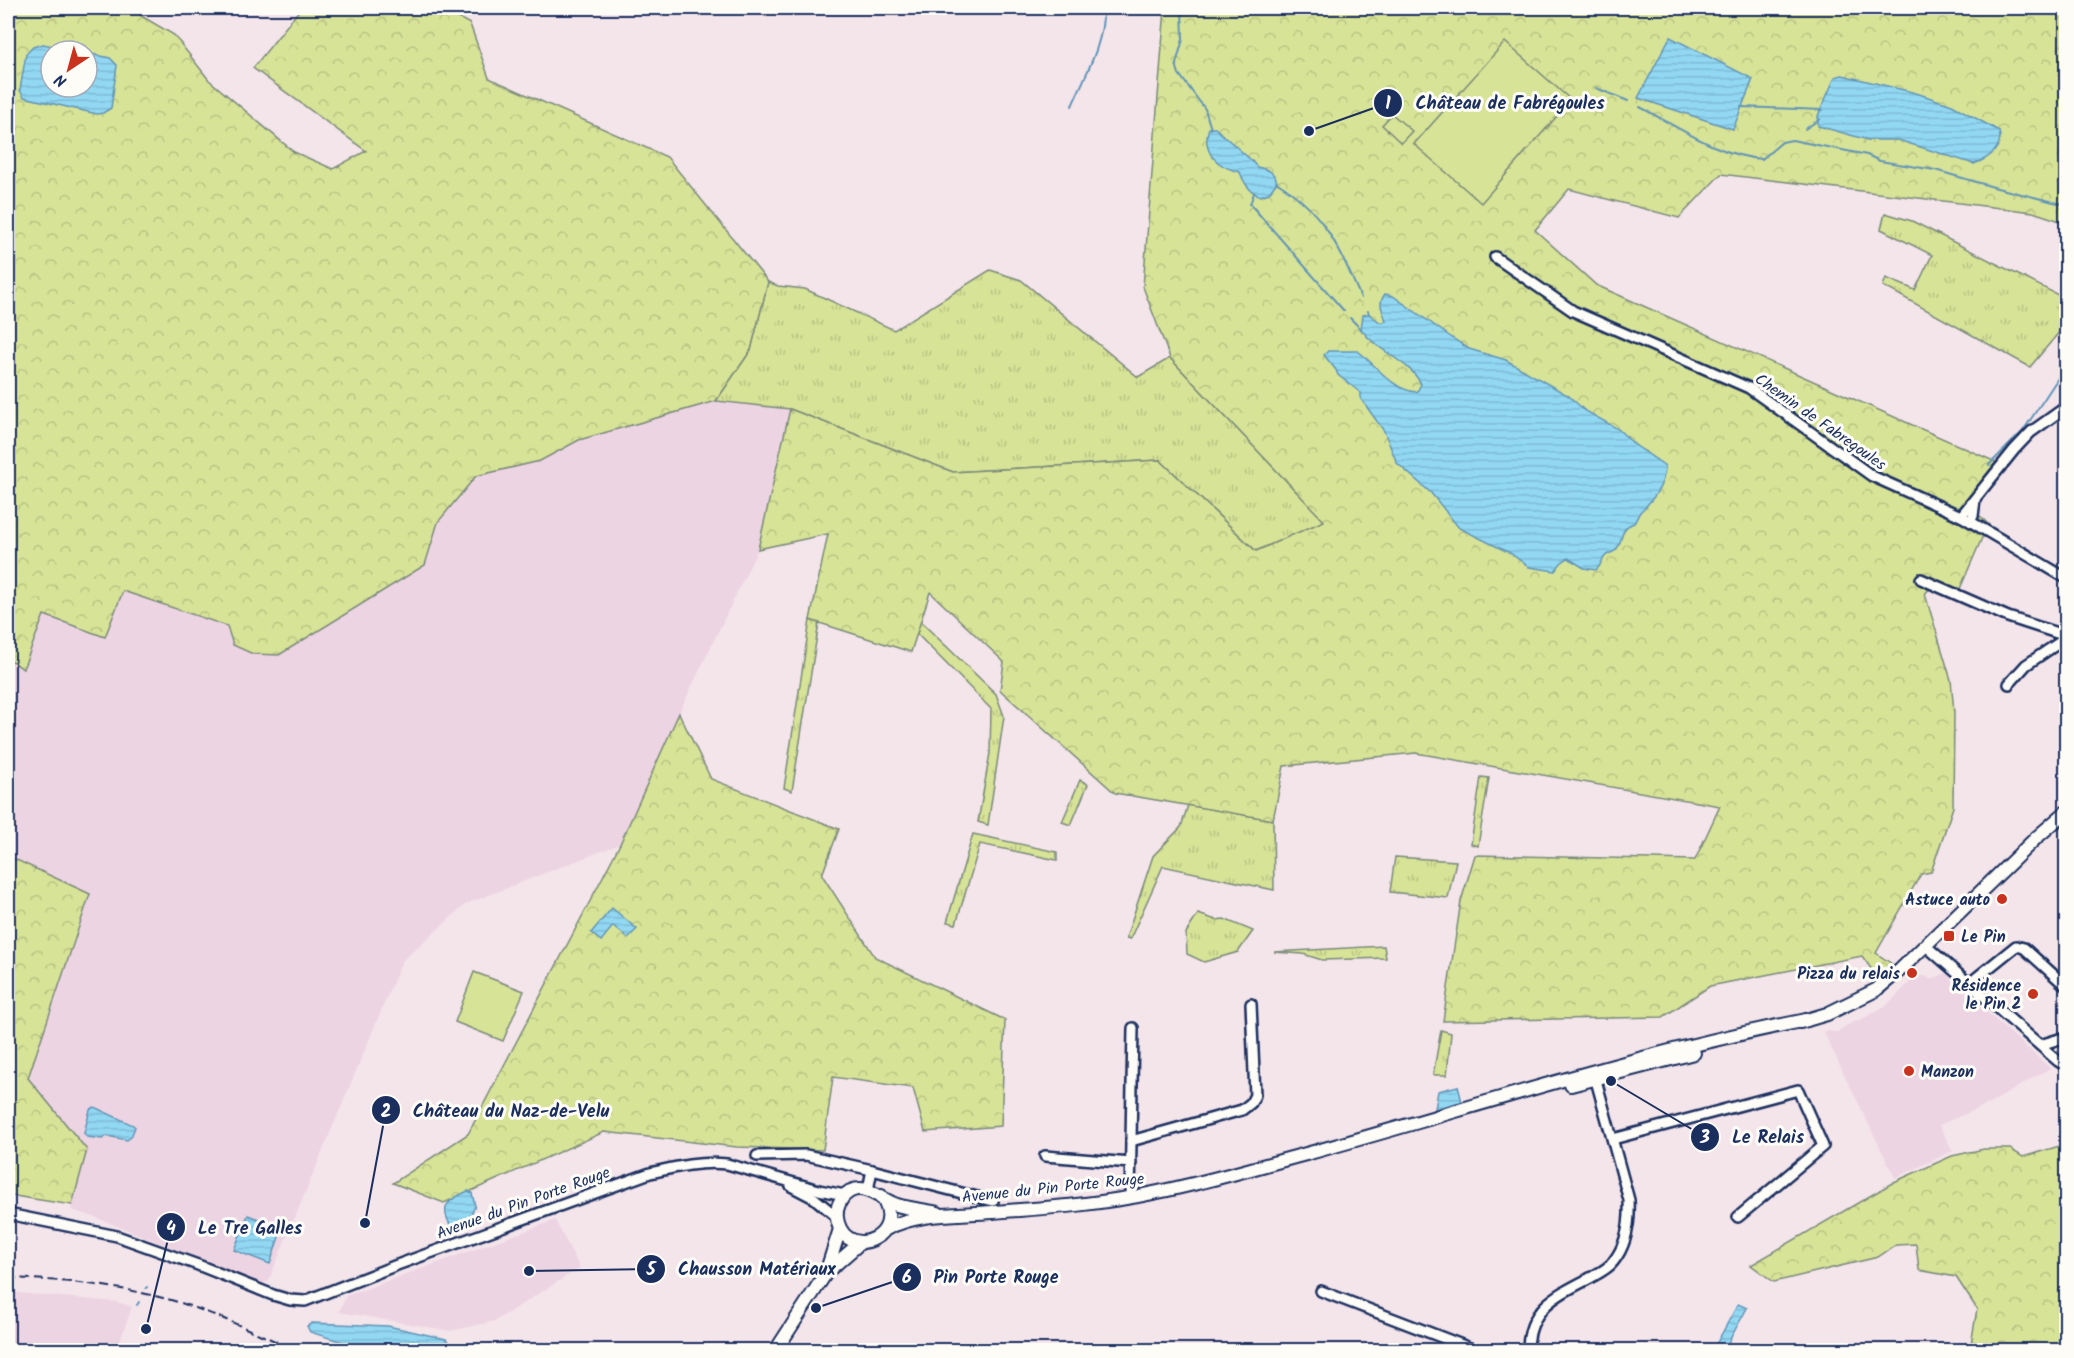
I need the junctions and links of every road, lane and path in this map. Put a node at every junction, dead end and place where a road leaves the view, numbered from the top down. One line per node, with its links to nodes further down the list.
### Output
1 (1495, 257): 3 (street, Chemin de Fabregoules)
2 (2067, 408): 3 (street)
3 (1966, 518): 4 (street, Chemin de Fabregoules)
4 (2067, 578)
5 (1921, 579): 6 (street)
6 (2067, 637): 7 (street)
7 (2008, 684)
8 (2067, 812): 9 (main road, Avenue du Pin Porte Rouge)
9 (1926, 946): 10 (street); 17 (main road, Avenue du Pin Porte Rouge)
10 (1970, 982): 11 (street); 15 (street)
11 (2067, 986)
12 (1251, 1004): 19 (street)
13 (1133, 1028): 19 (street)
14 (2067, 1037): 15 (street)
15 (2040, 1045): 16 (street)
16 (2067, 1066)
17 (1595, 1075): 18 (street); 28 (main road, Avenue du Pin Porte Rouge)
18 (1613, 1139): 33 (street); 41 (street)
19 (1131, 1141): 22 (street)
20 (757, 1156): 23 (street, Avenue du Pin Porte Rouge)
21 (1046, 1156): 22 (street)
22 (1131, 1163): 28 (street)
23 (872, 1170): 25 (street); 29 (street, Avenue du Pin Porte Rouge)
24 (771, 1175): 26 (street, Avenue du Pin Porte Rouge); 30 (street, Avenue du Pin Porte Rouge); 32 (street, Avenue du Pin Porte Rouge)
25 (868, 1190): 26 (main road); 27 (main road)
26 (845, 1195): 32 (main road)
27 (881, 1196): 31 (main road, Avenue du Pin Porte Rouge); 35 (main road)
28 (1130, 1198): 31 (main road, Avenue du Pin Porte Rouge)
29 (993, 1201)
30 (8, 1214)
31 (945, 1215): 35 (main road, Avenue du Pin Porte Rouge)
32 (836, 1216): 34 (main road)
33 (1738, 1216)
34 (840, 1229): 36 (main road); 37 (main road)
35 (886, 1229): 36 (main road)
36 (861, 1242): 37 (main road)
37 (826, 1273): 39 (main road)
38 (1321, 1291): 40 (street)
39 (776, 1350)
40 (1475, 1350)
41 (1528, 1350)

